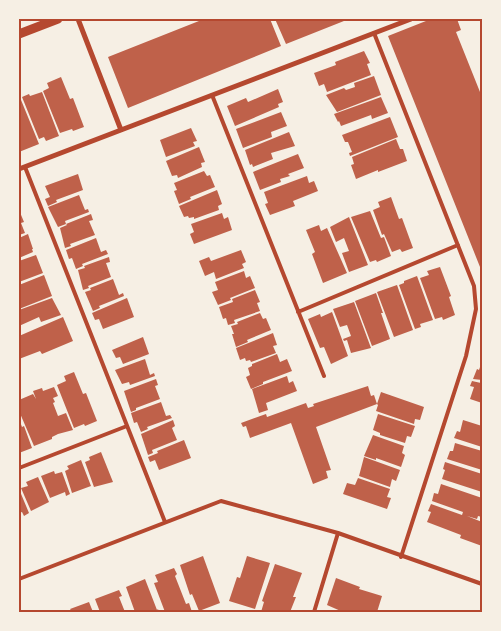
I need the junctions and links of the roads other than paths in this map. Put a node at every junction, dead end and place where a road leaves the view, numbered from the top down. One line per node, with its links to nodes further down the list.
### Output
1 (56, 19): 5 (street)
2 (78, 19): 7 (street)
3 (411, 19): 4 (street)
4 (374, 33): 6 (street); 10 (lane)
5 (19, 34)
6 (212, 95): 7 (street); 11 (lane)
7 (121, 130): 8 (street)
8 (25, 167): 9 (street); 13 (lane)
9 (19, 169)
10 (458, 244): 11 (lane); 17 (lane)
11 (298, 312): 12 (lane)
12 (324, 376)
13 (127, 426): 14 (lane); 15 (lane)
14 (19, 468)
15 (165, 522): 16 (lane); 18 (lane)
16 (338, 533): 17 (lane); 20 (lane)
17 (401, 557): 19 (lane)
18 (19, 578)
19 (482, 584)
20 (314, 612)

